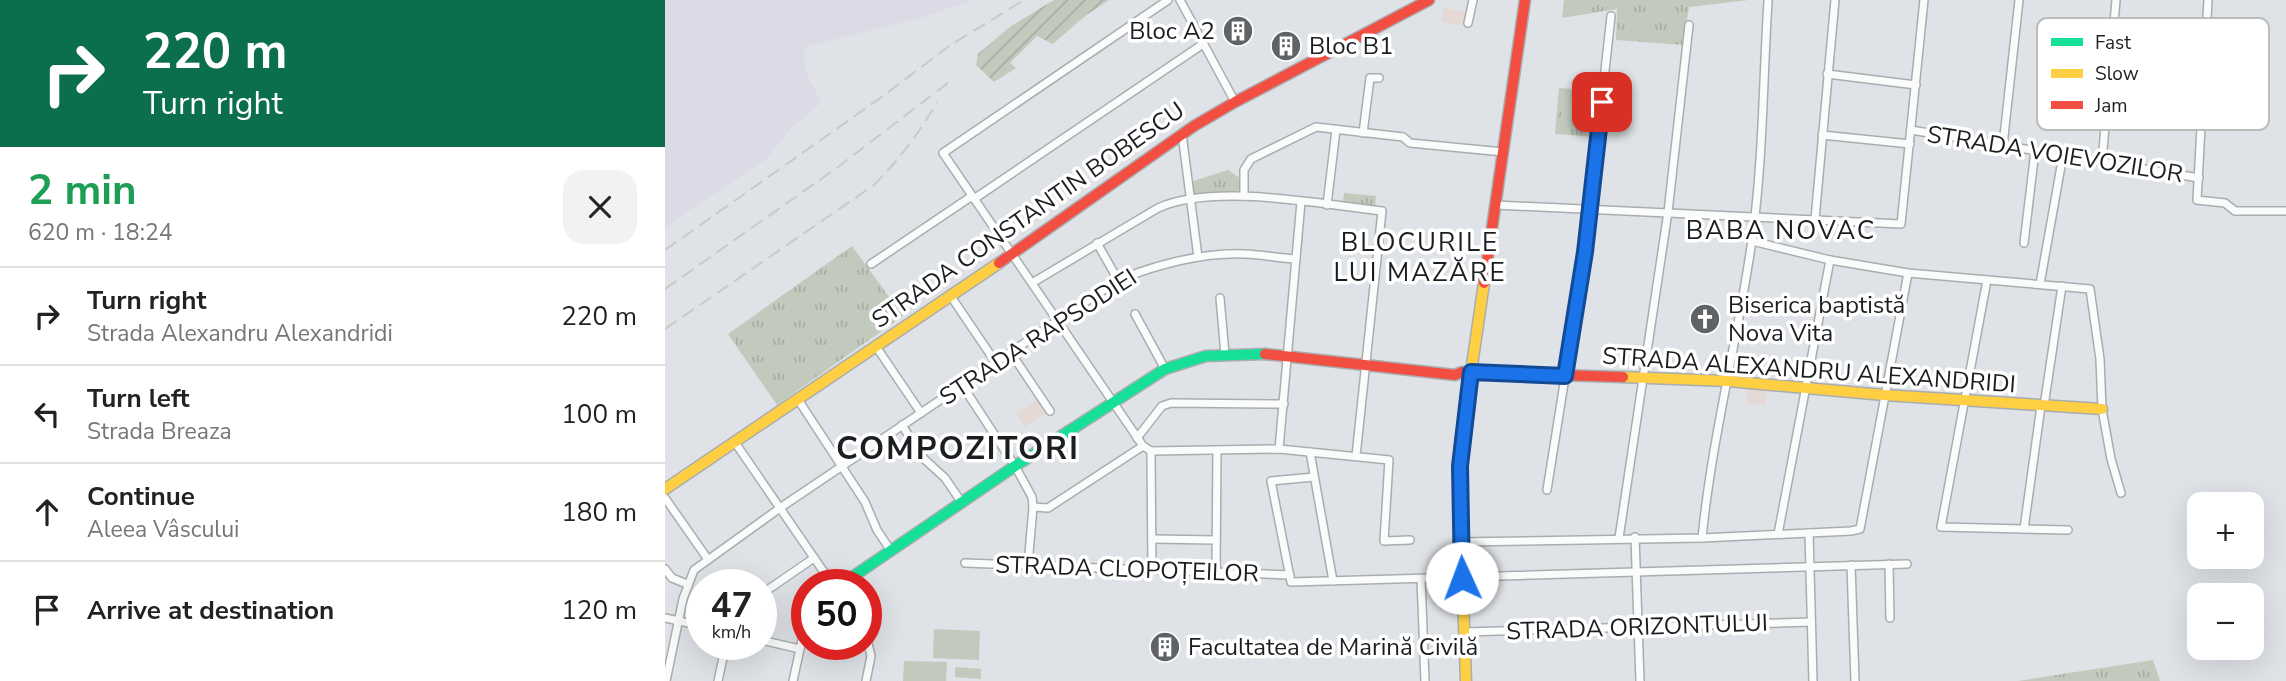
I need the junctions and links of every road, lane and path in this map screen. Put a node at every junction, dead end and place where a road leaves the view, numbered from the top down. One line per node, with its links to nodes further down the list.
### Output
1 (1168, 0): 37 (street)
2 (1179, 0): 17 (street)
3 (1429, 0): 21 (street, STRADA CONSTANTIN BOBESCU)
4 (1473, 0): 15 (street)
5 (1525, 0): 32 (street)
6 (1835, 0): 18 (street)
7 (1924, 0): 20 (street)
8 (2019, 0): 30 (street)
9 (2116, 0): 13 (street)
10 (2208, 0): 14 (street)
11 (1767, 1): 45 (street)
12 (1611, 16): 42 (street)
13 (2114, 18)
14 (2207, 18)
15 (1468, 23)
16 (1689, 25): 44 (street)
17 (1203, 44): 21 (street); 37 (street)
18 (1827, 74): 20 (street); 28 (street)
19 (1380, 78): 26 (street)
20 (1916, 85): 23 (street)
21 (1235, 102): 27 (street, STRADA CONSTANTIN BOBESCU)
22 (1336, 130): 26 (street); 36 (street); 40 (street)
23 (1911, 130): 29 (street); 30 (street, STRADA VOIEVOZILOR)
24 (2105, 130): 34 (street)
25 (2201, 130): 35 (street)
26 (1363, 133): 32 (street)
27 (1182, 134): 38 (street); 50 (street, STRADA CONSTANTIN BOBESCU)
28 (1822, 135): 29 (street); 46 (street)
29 (1910, 144): 46 (street)
30 (2003, 145): 31 (street, STRADA VOIEVOZILOR)
31 (2035, 151): 33 (street, STRADA VOIEVOZILOR); 49 (street)
32 (1503, 152): 41 (street)
33 (2063, 155): 34 (street, STRADA VOIEVOZILOR); 59 (street)
34 (2102, 162): 35 (street, STRADA VOIEVOZILOR)
35 (2199, 178): 43 (street)
36 (1244, 196): 38 (street); 39 (street)
37 (973, 197): 50 (street); 54 (street)
38 (1191, 199): 48 (street); 51 (street)
39 (1301, 202): 40 (street); 52 (street)
40 (1327, 205): 70 (street)
41 (1495, 205): 42 (street); 73 (street)
42 (1590, 209): 44 (street); 72 (street)
43 (2286, 211)
44 (1668, 212): 45 (street); 74 (street)
45 (1755, 216): 46 (street); 47 (street)
46 (1815, 219)
47 (1752, 241): 53 (street); 75 (street)
48 (1097, 243): 56 (street); 58 (street)
49 (2024, 243)
50 (1012, 254): 58 (street); 61 (street, STRADA CONSTANTIN BOBESCU)
51 (1198, 257): 52 (street, STRADA RAPSODIEI); 56 (street, STRADA RAPSODIEI)
52 (1296, 259): 68 (street)
53 (1830, 260): 55 (street); 77 (street)
54 (871, 264)
55 (1908, 273): 57 (street); 78 (street)
56 (1118, 280): 64 (street, STRADA RAPSODIEI)
57 (1987, 280): 59 (street); 80 (street)
58 (1032, 283): 64 (street)
59 (2040, 284): 60 (street)
60 (2062, 286): 83 (street); 84 (street)
61 (950, 295): 65 (street, STRADA CONSTANTIN BOBESCU); 69 (street)
62 (1220, 298): 67 (street)
63 (1135, 314): 71 (street)
64 (1058, 321): 66 (street, STRADA RAPSODIEI); 81 (street)
65 (876, 345): 79 (street, STRADA CONSTANTIN BOBESCU); 86 (street)
66 (1011, 353): 69 (street, STRADA RAPSODIEI); 85 (street)
67 (1225, 354): 68 (street, STRADA ALEXANDRU ALEXANDRIDI); 71 (street, STRADA ALEXANDRU ALEXANDRIDI)
68 (1287, 357): 70 (street, STRADA ALEXANDRU ALEXANDRIDI); 82 (street)
69 (996, 363): 76 (street, STRADA RAPSODIEI)
70 (1366, 365): 73 (street, STRADA ALEXANDRU ALEXANDRIDI); 95 (street)
71 (1165, 369): 81 (street, STRADA ALEXANDRU ALEXANDRIDI)
72 (1565, 376): 73 (street, STRADA ALEXANDRU ALEXANDRIDI); 74 (street, STRADA ALEXANDRU ALEXANDRIDI); 100 (street)
73 (1470, 377): 116 (street)
74 (1644, 380): 75 (street, STRADA ALEXANDRU ALEXANDRIDI); 112 (street)
75 (1728, 381): 77 (street, STRADA ALEXANDRU ALEXANDRIDI); 113 (street)
76 (962, 385): 86 (street, STRADA RAPSODIEI); 97 (street)
77 (1807, 388): 78 (street, STRADA ALEXANDRU ALEXANDRIDI); 109 (street)
78 (1884, 395): 80 (street, STRADA ALEXANDRU ALEXANDRIDI); 108 (street)
79 (797, 398): 89 (street, STRADA CONSTANTIN BOBESCU); 96 (street)
80 (1965, 400): 83 (street, STRADA ALEXANDRU ALEXANDRIDI); 106 (street)
81 (1113, 402): 88 (street); 97 (street, STRADA ALEXANDRU ALEXANDRIDI)
82 (1283, 404): 88 (street); 91 (street)
83 (2043, 406): 84 (street, STRADA ALEXANDRU ALEXANDRIDI); 106 (street)
84 (2102, 409): 101 (street)
85 (1050, 411)
86 (921, 412): 87 (street, STRADA RAPSODIEI)
87 (902, 425): 96 (street, STRADA RAPSODIEI); 103 (street)
88 (1137, 438): 90 (street)
89 (734, 441): 99 (street, STRADA CONSTANTIN BOBESCU); 105 (street)
90 (1143, 446): 93 (street); 104 (street)
91 (1279, 449): 92 (street); 94 (street)
92 (1217, 450): 93 (street); 114 (street)
93 (1151, 451): 111 (street)
94 (1310, 452): 95 (street); 98 (street)
95 (1356, 456): 115 (street)
96 (842, 466): 105 (street, STRADA RAPSODIEI); 117 (street)
97 (1015, 466): 103 (street, STRADA ALEXANDRU ALEXANDRIDI); 104 (street)
98 (1314, 477): 134 (street); 136 (street)
99 (665, 489)
100 (1547, 490)
101 (2121, 493)
102 (665, 498): 118 (street)
103 (962, 503): 117 (street, STRADA ALEXANDRU ALEXANDRIDI)
104 (1033, 507): 123 (street)
105 (780, 508): 118 (street, STRADA RAPSODIEI); 119 (street)
106 (2024, 529): 107 (street)
107 (2068, 530)
108 (1809, 533): 109 (street); 125 (street)
109 (1778, 534): 113 (street)
110 (1635, 537): 112 (street); 113 (street); 131 (street)
111 (1152, 538): 114 (street); 130 (street)
112 (1619, 538): 116 (street)
113 (1702, 538)
114 (1216, 540): 132 (street)
115 (1410, 540)
116 (1461, 542): 133 (street)
117 (891, 551): 129 (street, STRADA ALEXANDRU ALEXANDRIDI)
118 (707, 558): 127 (street, STRADA RAPSODIEI)
119 (814, 558): 128 (street); 137 (street)
120 (965, 563): 123 (street, STRADA CLOPOȚEILOR)
121 (1889, 564): 122 (street, STRADA CLOPOȚEILOR); 124 (street, STRADA CLOPOȚEILOR); 141 (street)
122 (1907, 564)
123 (1028, 565): 130 (street, STRADA CLOPOȚEILOR)
124 (1851, 565): 125 (street, STRADA CLOPOȚEILOR); 158 (street)
125 (1809, 567): 131 (street, STRADA CLOPOȚEILOR); 143 (street)
126 (665, 569): 138 (street)
127 (695, 569)
128 (822, 569)
129 (864, 569)
130 (1152, 570): 132 (street, STRADA CLOPOȚEILOR)
131 (1636, 572): 133 (street, STRADA CLOPOȚEILOR); 145 (street)
132 (1216, 573): 134 (street, STRADA CLOPOȚEILOR)
133 (1462, 578): 135 (street, STRADA CLOPOȚEILOR); 146 (street)
134 (1291, 579): 136 (street, STRADA CLOPOȚEILOR)
135 (1422, 579): 136 (street, STRADA CLOPOȚEILOR); 154 (street)
136 (1333, 581)
137 (777, 583)
138 (686, 584)
139 (686, 588): 142 (street, STRADA RAPSODIEI)
140 (665, 618): 142 (street)
141 (1890, 618)
142 (678, 621): 144 (street); 150 (street, STRADA RAPSODIEI)
143 (1811, 622): 145 (street, STRADA ORIZONTULUI); 157 (street)
144 (686, 623)
145 (1638, 628): 146 (street, STRADA ORIZONTULUI); 156 (street)
146 (1464, 632): 155 (street)
147 (723, 660): 151 (street)
148 (798, 660): 152 (street)
149 (870, 660): 153 (street)
150 (666, 681)
151 (718, 681)
152 (793, 681)
153 (866, 681)
154 (1426, 681)
155 (1466, 681)
156 (1640, 681)
157 (1813, 681)
158 (1855, 681)

